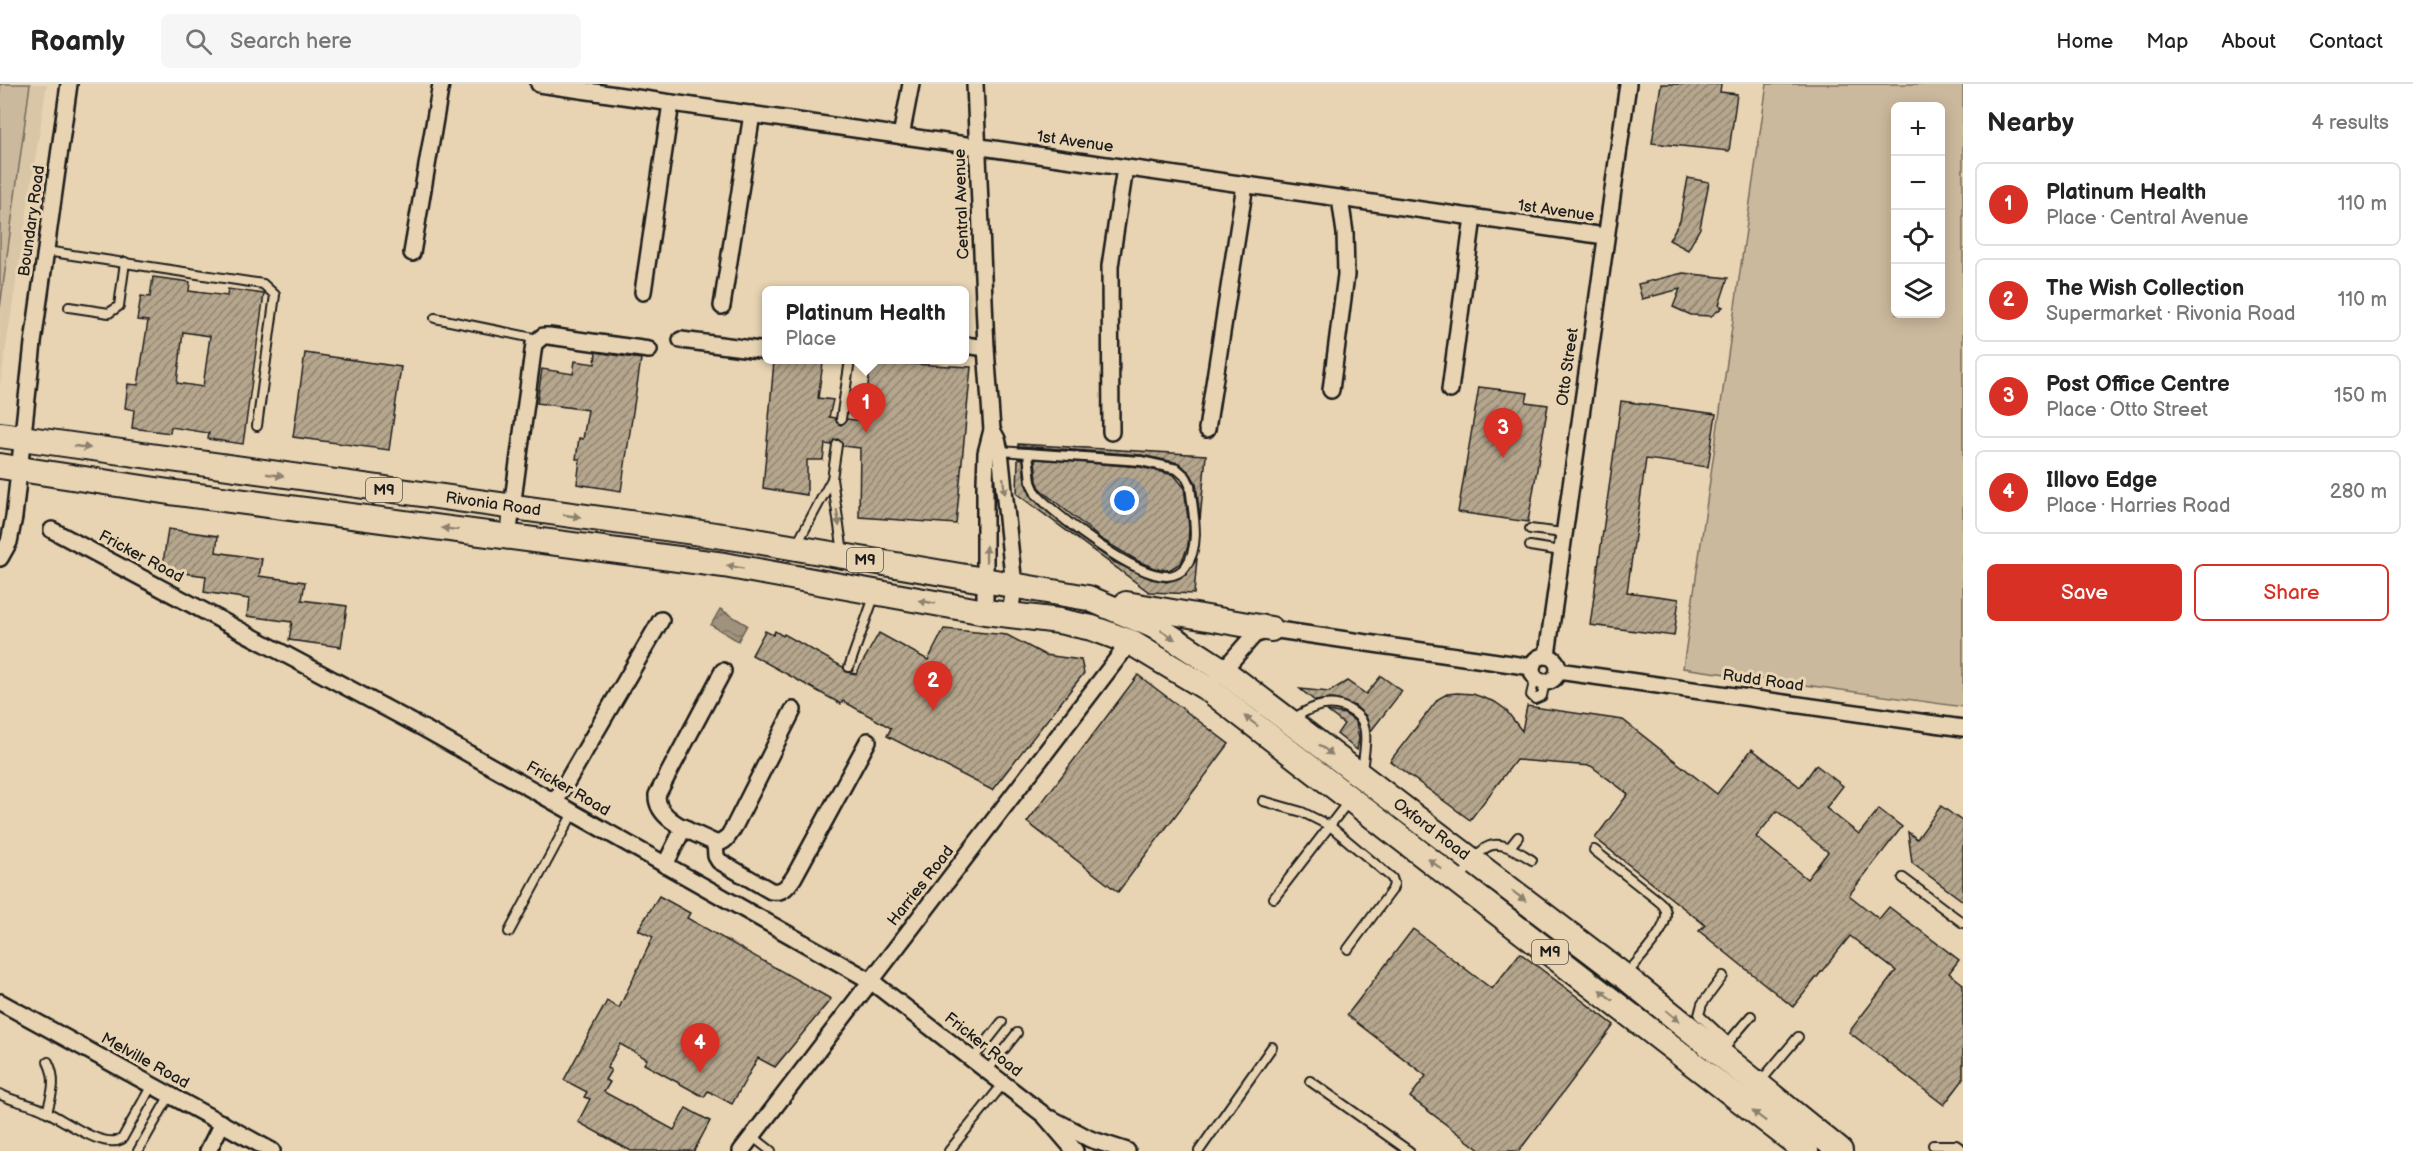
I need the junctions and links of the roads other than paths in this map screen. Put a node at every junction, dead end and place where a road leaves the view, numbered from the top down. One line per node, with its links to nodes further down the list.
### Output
1 (69, 84): 16 (street, Boundary Road)
2 (441, 84): 17 (street)
3 (539, 84): 7 (street, 1st Avenue)
4 (911, 84): 9 (street)
5 (975, 84): 10 (street, Central Avenue)
6 (1628, 84): 15 (street, Otto Street)
7 (671, 103): 8 (street, 1st Avenue); 19 (street)
8 (752, 114): 9 (street, 1st Avenue); 20 (street)
9 (901, 136): 10 (street, 1st Avenue)
10 (978, 147): 11 (street, 1st Avenue); 26 (street, Central Avenue)
11 (1125, 168): 12 (street, 1st Avenue); 36 (street)
12 (1245, 185): 13 (street, 1st Avenue); 34 (street)
13 (1340, 198): 14 (street, 1st Avenue); 30 (street)
14 (1473, 217): 15 (street, 1st Avenue); 31 (street)
15 (1605, 236): 47 (street, Otto Street)
16 (46, 251): 18 (lane); 38 (street, Boundary Road)
17 (412, 253)
18 (125, 262): 21 (lane); 33 (lane)
19 (643, 292)
20 (722, 306)
21 (69, 307)
22 (435, 318): 23 (lane)
23 (538, 339): 27 (street); 44 (street)
24 (681, 340): 28 (street)
25 (969, 346): 26 (street)
26 (986, 348): 35 (street, Central Avenue)
27 (649, 350)
28 (762, 350)
29 (849, 364): 32 (lane)
30 (1331, 390)
31 (1450, 390)
32 (841, 419)
33 (257, 426)
34 (1207, 429)
35 (992, 430): 40 (street, Central Avenue); 54 (street, Central Avenue, one-way to 35)
36 (1111, 432)
37 (0, 435): 38 (main road, Rivonia Road / M9)
38 (24, 439): 42 (street, Boundary Road); 44 (main road, Rivonia Road / M9, one-way to 44)
39 (837, 445): 43 (lane)
40 (1000, 451): 41 (lane); 55 (street, Central Avenue, one-way to 55)
41 (1028, 453): 41 (lane)
42 (10, 468): 48 (main road, Rivonia Road / M9, one-way to 42); 53 (street, Boundary Road)
43 (832, 479): 50 (lane); 52 (lane, one-way to 52)
44 (512, 508): 48 (street); 50 (main road, Rivonia Road / M9, one-way to 50)
45 (1530, 529): 47 (lane)
46 (52, 530): 76 (street, Fricker Road)
47 (1563, 533): 51 (street, Otto Street)
48 (508, 537): 56 (main road, Rivonia Road / M9, one-way to 48)
49 (1530, 546): 51 (lane)
50 (795, 548): 52 (main road, Rivonia Road / M9)
51 (1561, 551): 63 (street, Otto Street)
52 (844, 556): 54 (main road, Rivonia Road / M9)
53 (0, 558)
54 (986, 581): 55 (main road, Oxford Road / M9); 58 (street, Central Avenue)
55 (1014, 586): 57 (main road, Oxford Road / M9); 59 (street, Central Avenue)
56 (876, 593): 58 (main road, Rivonia Road / M9, one-way to 56); 64 (lane)
57 (1088, 598): 61 (main road); 68 (main road, Oxford Road / M9, one-way to 68)
58 (985, 612): 59 (main road, Oxford Road / M9)
59 (1010, 616): 62 (main road, Oxford Road / M9)
60 (662, 620): 76 (street)
61 (1271, 629): 67 (street); 68 (street)
62 (1130, 642): 68 (main road, Oxford Road / M9); 95 (street, Harries Road)
63 (1547, 655): 66 (street); 67 (street)
64 (849, 668)
65 (723, 671): 79 (street)
66 (1558, 671): 67 (street); 71 (street, Rudd Road)
67 (1537, 676)
68 (1215, 680): 70 (main road, Oxford Road / M9); 74 (main road, Oxford Road / M9, one-way to 68)
69 (793, 710): 81 (street)
70 (1288, 721): 73 (main road, Oxford Road / M9, one-way to 73); 73 (lane)
71 (1963, 728)
72 (868, 741): 81 (street)
73 (1362, 777): 84 (main road, Oxford Road / M9)
74 (1350, 798): 78 (lane); 88 (main road, Oxford Road / M9, one-way to 74)
75 (1263, 801): 78 (lane)
76 (555, 802): 77 (street, Fricker Road)
77 (573, 813): 86 (street, Fricker Road); 91 (lane)
78 (1330, 826): 89 (lane); 92 (lane)
79 (684, 827): 81 (street); 86 (street)
80 (1518, 837): 82 (lane)
81 (715, 843)
82 (1510, 848): 84 (lane); 85 (lane)
83 (1594, 850): 93 (lane)
84 (1472, 861): 88 (lane); 93 (main road, Oxford Road / M9, one-way to 93)
85 (1532, 861)
86 (664, 865): 95 (street, Fricker Road)
87 (1903, 878): 90 (lane)
88 (1458, 882): 128 (main road, Oxford Road / M9, one-way to 88)
89 (1274, 898)
90 (1963, 922)
91 (509, 932)
92 (1348, 949)
93 (1624, 976): 102 (main road, Oxford Road / M9, one-way to 102)
94 (1723, 976): 102 (lane)
95 (871, 981): 103 (street, Fricker Road); 115 (street, Harries Road)
96 (0, 1002): 108 (street, Melville Road)
97 (1751, 1016): 102 (lane)
98 (1002, 1022): 103 (lane)
99 (1017, 1033): 105 (lane)
100 (1798, 1038): 109 (lane)
101 (1272, 1047): 126 (lane)
102 (1724, 1048): 109 (main road, Oxford Road / M9)
103 (972, 1060): 105 (street, Fricker Road)
104 (48, 1062): 112 (lane)
105 (987, 1071): 107 (street, Fricker Road)
106 (1310, 1081): 127 (lane)
107 (1003, 1084): 113 (street, Fricker Road); 123 (lane)
108 (152, 1085): 111 (street, Melville Road); 112 (lane)
109 (1758, 1085): 129 (main road, Oxford Road / M9)
110 (0, 1094): 112 (lane)
111 (170, 1095): 114 (street, Melville Road); 118 (lane)
112 (47, 1112)
113 (1044, 1115): 124 (street, Fricker Road); 125 (street, Fricker Road)
114 (222, 1124): 119 (street); 120 (street, Melville Road)
115 (752, 1136): 121 (street, Harries Road); 122 (lane)
116 (1933, 1145): 117 (lane)
117 (1963, 1150)
118 (138, 1151)
119 (208, 1151)
120 (272, 1151)
121 (741, 1151)
122 (771, 1151)
123 (949, 1151)
124 (1075, 1151)
125 (1127, 1151)
126 (1199, 1151)
127 (1409, 1151)
128 (1806, 1151)
129 (1839, 1151)

